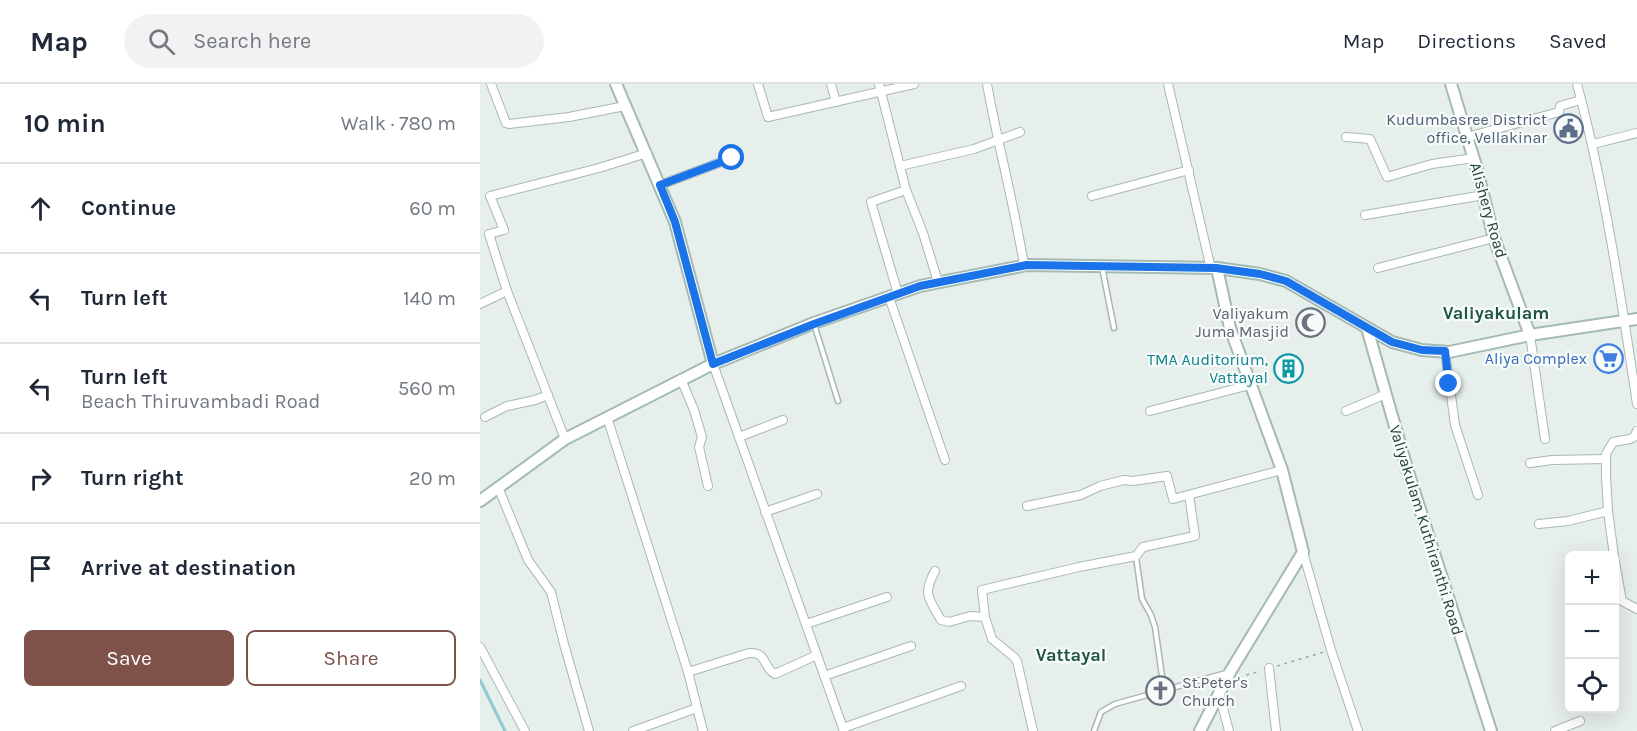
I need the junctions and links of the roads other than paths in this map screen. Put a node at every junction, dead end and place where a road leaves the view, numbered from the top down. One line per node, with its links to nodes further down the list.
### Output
1 (491, 84): 14 (street)
2 (616, 84): 14 (main road)
3 (758, 84): 13 (street)
4 (831, 84): 13 (street)
5 (879, 84): 11 (street)
6 (914, 84): 11 (street)
7 (987, 84): 19 (street)
8 (1168, 84): 25 (street)
9 (1451, 84): 18 (main road, Alishery Road)
10 (1577, 84): 12 (street)
11 (881, 93): 13 (street); 24 (street)
12 (1581, 100): 18 (street); 20 (street)
13 (836, 102)
14 (625, 106): 21 (main road)
15 (1020, 132): 19 (street)
16 (1637, 133): 20 (street)
17 (1346, 137): 23 (street)
18 (1467, 137): 23 (main road, Alishery Road)
19 (998, 141): 24 (street); 32 (street)
20 (1593, 144): 41 (street)
21 (646, 153): 26 (main road); 37 (street)
22 (732, 158): 26 (street)
23 (1474, 158): 28 (main road, Alishery Road)
24 (900, 166): 27 (street)
25 (1189, 170): 29 (street); 35 (street)
26 (660, 185): 47 (main road)
27 (906, 190): 36 (street); 38 (street)
28 (1484, 195): 30 (street); 31 (main road, Alishery Road)
29 (1092, 196)
30 (1365, 215)
31 (1494, 238): 34 (street); 45 (main road, Alishery Road)
32 (1024, 265): 33 (main road); 36 (main road)
33 (1101, 265): 35 (main road); 43 (lane)
34 (1378, 268)
35 (1214, 269): 44 (main road); 49 (main road)
36 (938, 282): 38 (main road)
37 (507, 291): 39 (street); 51 (street)
38 (893, 296): 42 (main road); 64 (street)
39 (480, 304)
40 (1637, 319): 41 (main road)
41 (1624, 320): 45 (main road); 53 (street)
42 (814, 324): 47 (main road); 52 (lane)
43 (1114, 328)
44 (1367, 328): 46 (main road); 50 (main road, Valiyakulam Kuthiranthi Road)
45 (1530, 335): 46 (main road); 62 (street)
46 (1445, 351): 71 (street)
47 (713, 364): 48 (main road); 60 (street)
48 (681, 379): 57 (main road); 67 (street)
49 (1250, 385): 54 (street); 66 (main road)
50 (1386, 394): 55 (street); 109 (main road, Valiyakulam Kuthiranthi Road)
51 (548, 395): 56 (street); 61 (street)
52 (838, 400)
53 (1637, 404)
54 (1150, 411)
55 (1346, 411)
56 (485, 417)
57 (607, 417): 61 (main road); 90 (street)
58 (783, 420): 60 (street)
59 (1637, 431): 63 (street)
60 (739, 437): 75 (street)
61 (566, 439): 68 (main road)
62 (1545, 439)
63 (1606, 459): 65 (street); 74 (street)
64 (945, 460)
65 (1530, 464)
66 (1282, 470): 70 (street); 78 (main road)
67 (708, 486)
68 (498, 487): 72 (main road); 100 (street)
69 (817, 494): 75 (street)
70 (1189, 495): 73 (street); 79 (street)
71 (1478, 495)
72 (481, 499)
73 (1027, 506)
74 (1608, 511): 76 (street); 77 (street)
75 (765, 512): 85 (street)
76 (1539, 524)
77 (1613, 551)
78 (1303, 552): 91 (main road); 108 (street)
79 (1136, 556): 84 (street); 94 (lane)
80 (934, 571): 84 (street)
81 (1619, 584): 83 (street)
82 (887, 597): 85 (street)
83 (1637, 609)
84 (985, 617): 103 (street)
85 (806, 624): 88 (street)
86 (911, 646): 92 (street)
87 (480, 647): 99 (street)
88 (817, 655): 90 (street); 92 (street)
89 (1269, 668): 107 (street)
90 (688, 672): 96 (street)
91 (1230, 672): 94 (lane); 95 (main road)
92 (824, 676): 98 (street)
93 (961, 686): 98 (street)
94 (1164, 690): 104 (lane)
95 (1219, 693): 105 (main road); 106 (street)
96 (697, 708): 101 (street); 102 (street)
97 (1580, 721): 110 (street)
98 (843, 729)
99 (525, 731)
100 (589, 731)
101 (633, 731)
102 (703, 731)
103 (1034, 731)
104 (1094, 731)
105 (1200, 731)
106 (1229, 731)
107 (1276, 731)
108 (1358, 731)
109 (1491, 731)
110 (1555, 731)

